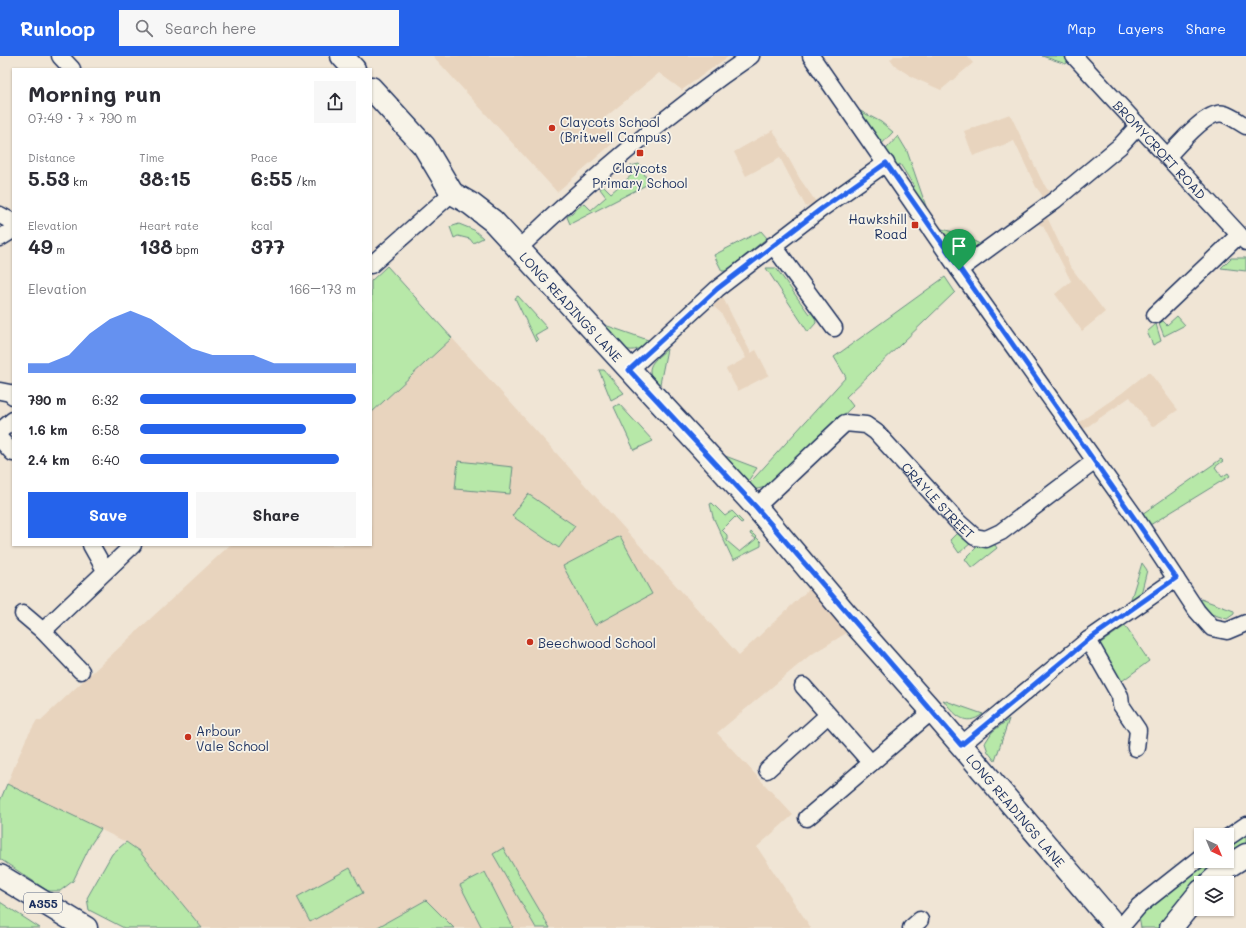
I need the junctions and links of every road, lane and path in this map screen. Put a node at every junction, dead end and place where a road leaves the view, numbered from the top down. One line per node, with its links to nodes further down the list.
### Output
1 (60, 56): 6 (street)
2 (342, 56): 7 (street)
3 (751, 56): 20 (street)
4 (811, 56): 12 (street)
5 (1074, 56): 9 (street, BROMYCROFT ROAD)
6 (71, 68)
7 (353, 68)
8 (372, 89): 13 (street, LONG READINGS LANE)
9 (1138, 126): 11 (street, BROMYCROFT ROAD); 22 (street)
10 (1246, 126): 11 (street)
11 (1168, 156): 18 (street, BROMYCROFT ROAD)
12 (886, 163): 19 (street); 22 (street)
13 (452, 193): 20 (street, LONG READINGS LANE); 21 (street)
14 (0, 215): 15 (street)
15 (12, 221)
16 (12, 231): 17 (street)
17 (0, 238)
18 (1243, 238): 23 (street)
19 (773, 245): 24 (street); 25 (street)
20 (518, 249): 25 (street, LONG READINGS LANE)
21 (372, 264)
22 (959, 270): 32 (street)
23 (1155, 315)
24 (834, 328)
25 (629, 370): 33 (street, LONG READINGS LANE)
26 (0, 391): 27 (street)
27 (12, 395)
28 (12, 421): 29 (street)
29 (0, 432)
30 (0, 439): 31 (street)
31 (12, 452)
32 (1095, 461): 33 (street, CRAYLE STREET); 37 (street)
33 (756, 507): 44 (street, LONG READINGS LANE)
34 (92, 546): 36 (street)
35 (132, 546): 36 (street)
36 (106, 570): 40 (street)
37 (1176, 578): 39 (street); 41 (street)
38 (23, 614): 40 (street)
39 (1246, 623)
40 (43, 631): 42 (street)
41 (1088, 640): 46 (street); 47 (street)
42 (81, 671)
43 (803, 686): 45 (street)
44 (932, 710): 46 (street, LONG READINGS LANE); 48 (street)
45 (828, 714): 48 (street); 49 (street)
46 (961, 745): 59 (street, LONG READINGS LANE)
47 (1136, 748)
48 (871, 763): 50 (street)
49 (767, 770)
50 (807, 818)
51 (1246, 825): 52 (street)
52 (1234, 833)
53 (1246, 855): 56 (street)
54 (1194, 863): 60 (street)
55 (0, 876): 58 (street, A355)
56 (1217, 876)
57 (1194, 900): 61 (street)
58 (86, 928)
59 (1116, 928)
60 (1120, 928)
61 (1171, 928)

